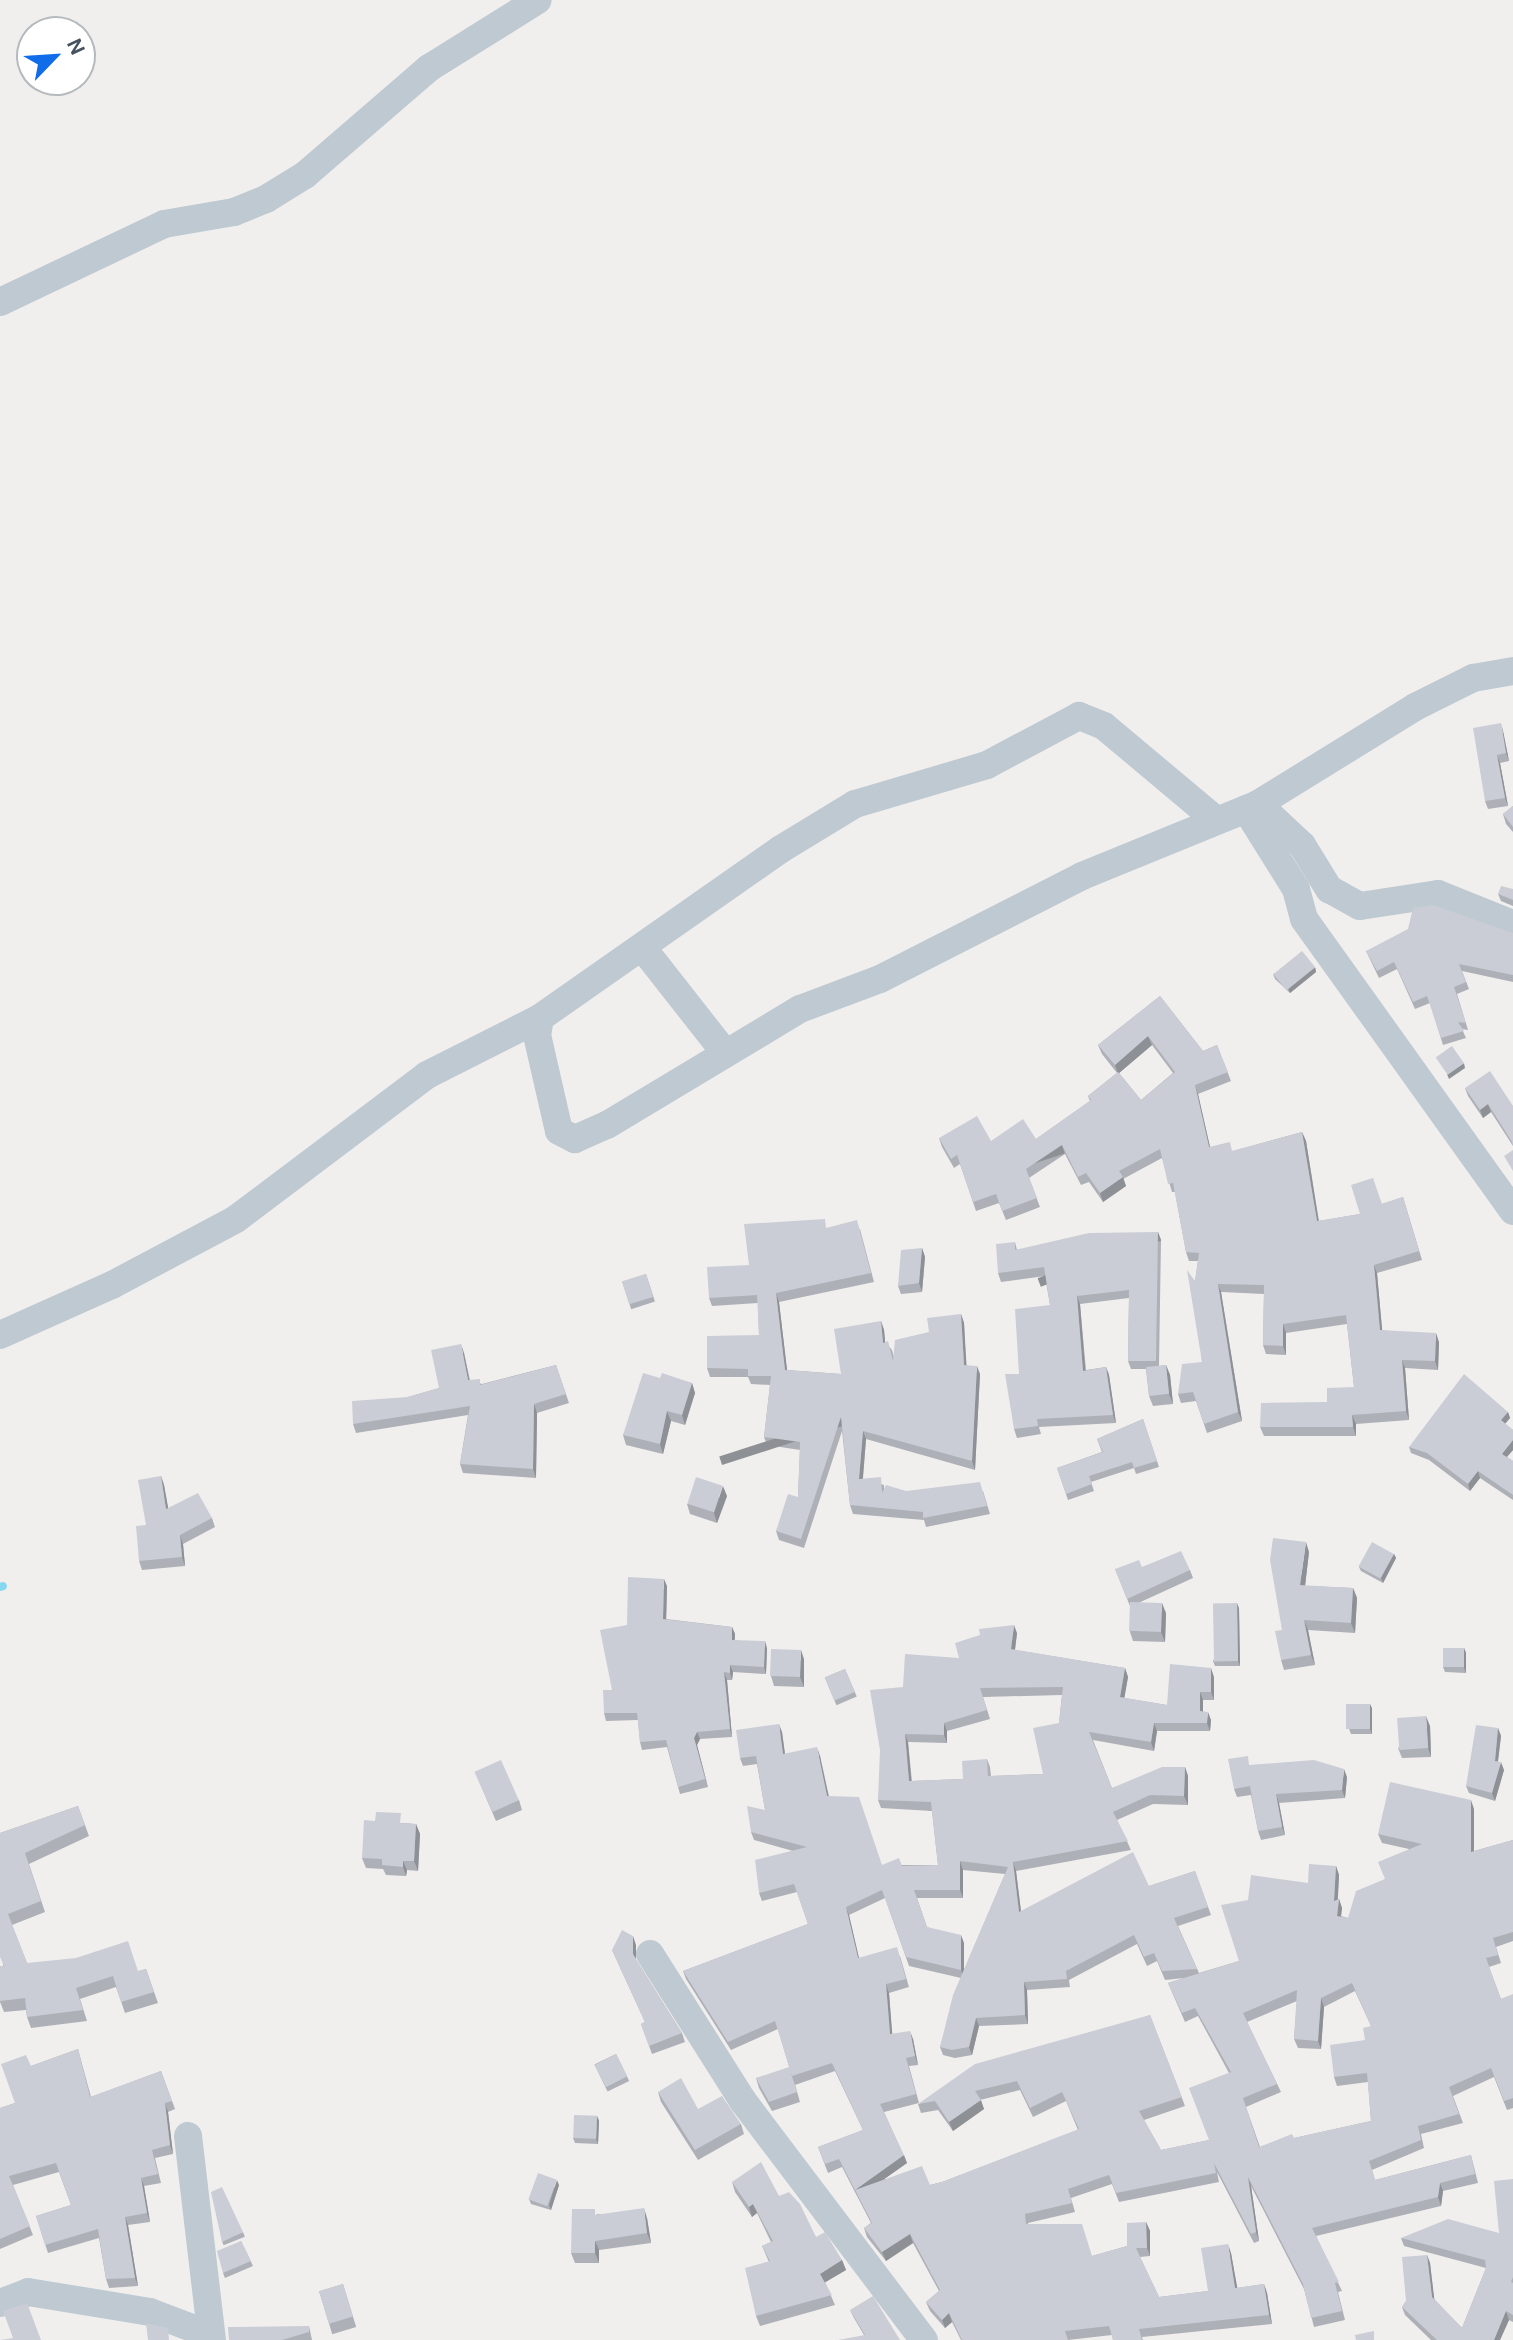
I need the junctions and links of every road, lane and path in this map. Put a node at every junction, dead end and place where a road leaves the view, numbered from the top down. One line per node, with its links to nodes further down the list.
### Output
1 (538, 0): 2 (street)
2 (0, 302)
3 (1513, 671): 4 (street)
4 (1252, 807): 5 (street); 6 (street); 10 (street)
5 (1216, 820): 7 (street); 9 (street)
6 (1513, 924)
7 (642, 947): 8 (street); 9 (street)
8 (540, 1018): 9 (street); 11 (street)
9 (725, 1053)
10 (1513, 1211)
11 (0, 1335)
12 (650, 1954): 16 (street)
13 (188, 2136): 15 (street)
14 (0, 2303): 15 (street)
15 (211, 2338)
16 (924, 2340)

